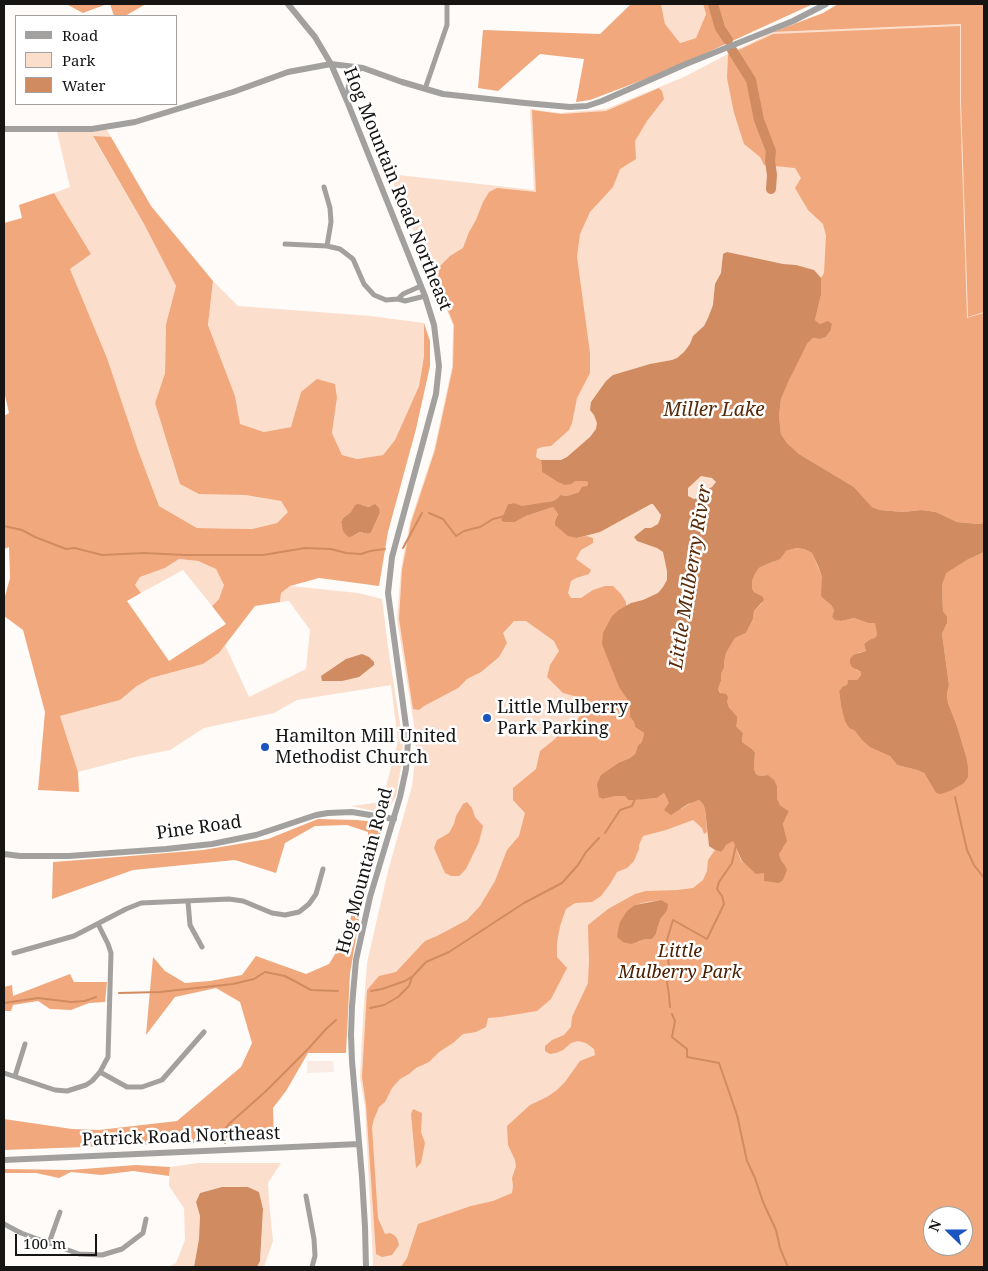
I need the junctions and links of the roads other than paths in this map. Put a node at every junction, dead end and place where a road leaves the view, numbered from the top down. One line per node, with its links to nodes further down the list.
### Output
1 (288, 4): 4 (street, Hog Mountain Road Northeast)
2 (447, 4): 6 (street)
3 (826, 4): 6 (street)
4 (331, 64): 5 (street); 7 (street, Hog Mountain Road Northeast); 8 (street)
5 (363, 68): 6 (street); 7 (street)
6 (425, 89)
7 (347, 101): 12 (street, Hog Mountain Road Northeast)
8 (4, 129)
9 (324, 187): 11 (street)
10 (285, 244): 11 (street)
11 (327, 246): 14 (street)
12 (421, 286): 13 (street, Hog Mountain Road Northeast); 14 (street)
13 (425, 296): 14 (street); 15 (street, Hog Mountain Road Northeast)
14 (398, 299)
15 (396, 543): 16 (street, Hog Mountain Road)
16 (394, 819): 17 (street, Pine Road); 28 (street, Hog Mountain Road)
17 (4, 854)
18 (323, 868): 19 (street)
19 (188, 902): 20 (street); 21 (street)
20 (98, 924): 22 (street); 25 (street)
21 (202, 947)
22 (14, 953)
23 (204, 1032): 25 (street)
24 (25, 1044): 27 (street)
25 (100, 1072): 27 (street)
26 (4, 1073): 27 (street)
27 (15, 1076)
28 (359, 1144): 29 (street, Patrick Road Northeast); 36 (street, Hog Mountain Road)
29 (4, 1160)
30 (306, 1196): 35 (street)
31 (60, 1212): 34 (street)
32 (146, 1219): 34 (street)
33 (4, 1224): 34 (street)
34 (48, 1243)
35 (312, 1267)
36 (366, 1267)

